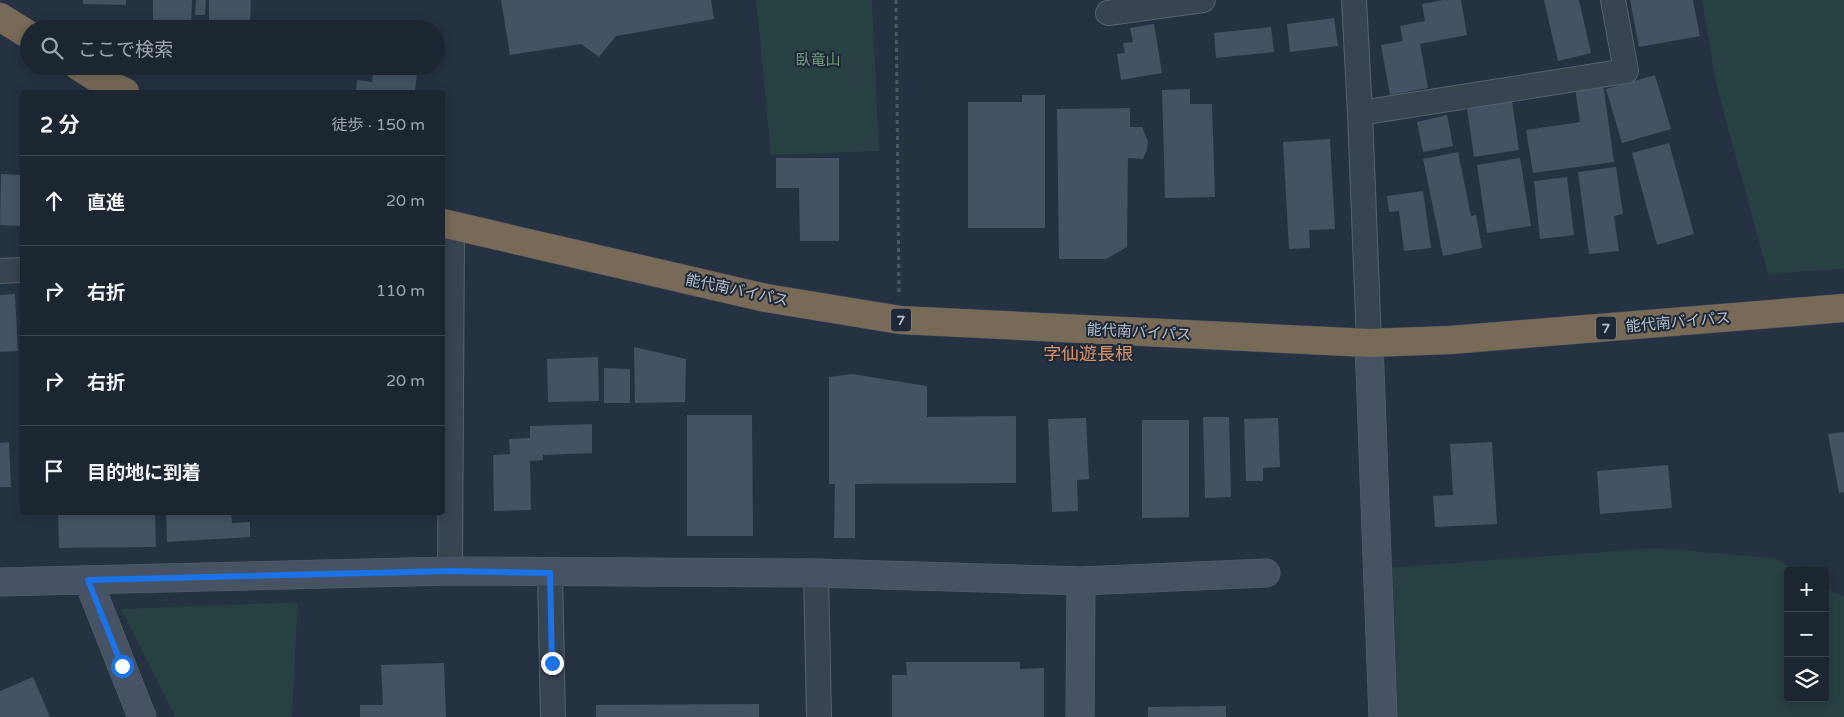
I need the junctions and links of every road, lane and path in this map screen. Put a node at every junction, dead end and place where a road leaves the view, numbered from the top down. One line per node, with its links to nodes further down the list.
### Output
1 (896, 0): 15 (path)
2 (1203, 0): 5 (street)
3 (1354, 0): 10 (street)
4 (1613, 0): 10 (street)
5 (1108, 12)
6 (0, 17): 7 (highway)
7 (20, 29)
8 (91, 75): 9 (highway)
9 (110, 89)
10 (1360, 113): 16 (street)
11 (447, 225): 15 (highway, 能代南バイパス / 7); 17 (street)
12 (20, 270): 13 (street)
13 (0, 271)
14 (1844, 308): 16 (highway, 能代南バイパス / 7)
15 (900, 320): 16 (highway, 能代南バイパス / 7)
16 (1368, 343): 28 (street)
17 (450, 571): 18 (street); 21 (street)
18 (550, 573): 19 (street); 25 (street)
19 (816, 573): 22 (street); 26 (street)
20 (1266, 573): 22 (street)
21 (88, 580): 23 (street); 24 (street)
22 (1081, 581): 27 (street)
23 (0, 582)
24 (142, 717)
25 (553, 717)
26 (818, 717)
27 (1080, 717)
28 (1383, 717)

